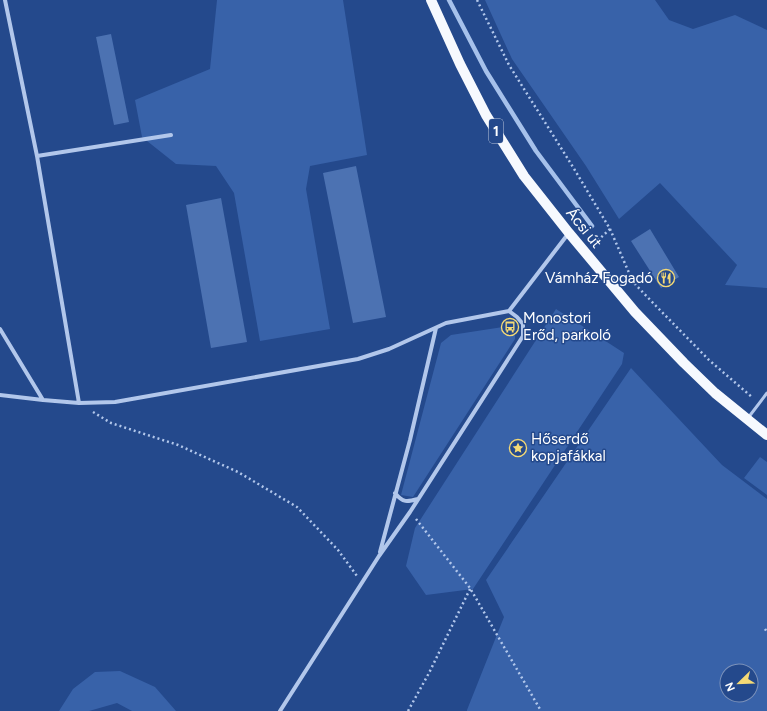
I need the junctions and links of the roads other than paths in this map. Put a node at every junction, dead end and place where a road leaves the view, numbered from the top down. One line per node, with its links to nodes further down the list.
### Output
1 (5, 0): 4 (street)
2 (431, 0): 5 (main road, Ácsi út / 1)
3 (171, 135): 4 (street)
4 (36, 156): 12 (street)
5 (568, 233): 6 (street); 13 (main road, Ácsi út / 1)
6 (509, 311): 7 (street); 16 (street)
7 (436, 328): 12 (street); 15 (street)
8 (0, 329): 11 (street)
9 (767, 393): 13 (lane)
10 (0, 395): 11 (street)
11 (43, 400): 12 (street)
12 (78, 403)
13 (747, 419): 14 (main road, Ácsi út / 1)
14 (767, 435)
15 (395, 493): 16 (street); 17 (street)
16 (418, 499): 17 (street)
17 (378, 556): 18 (street)
18 (280, 711)

